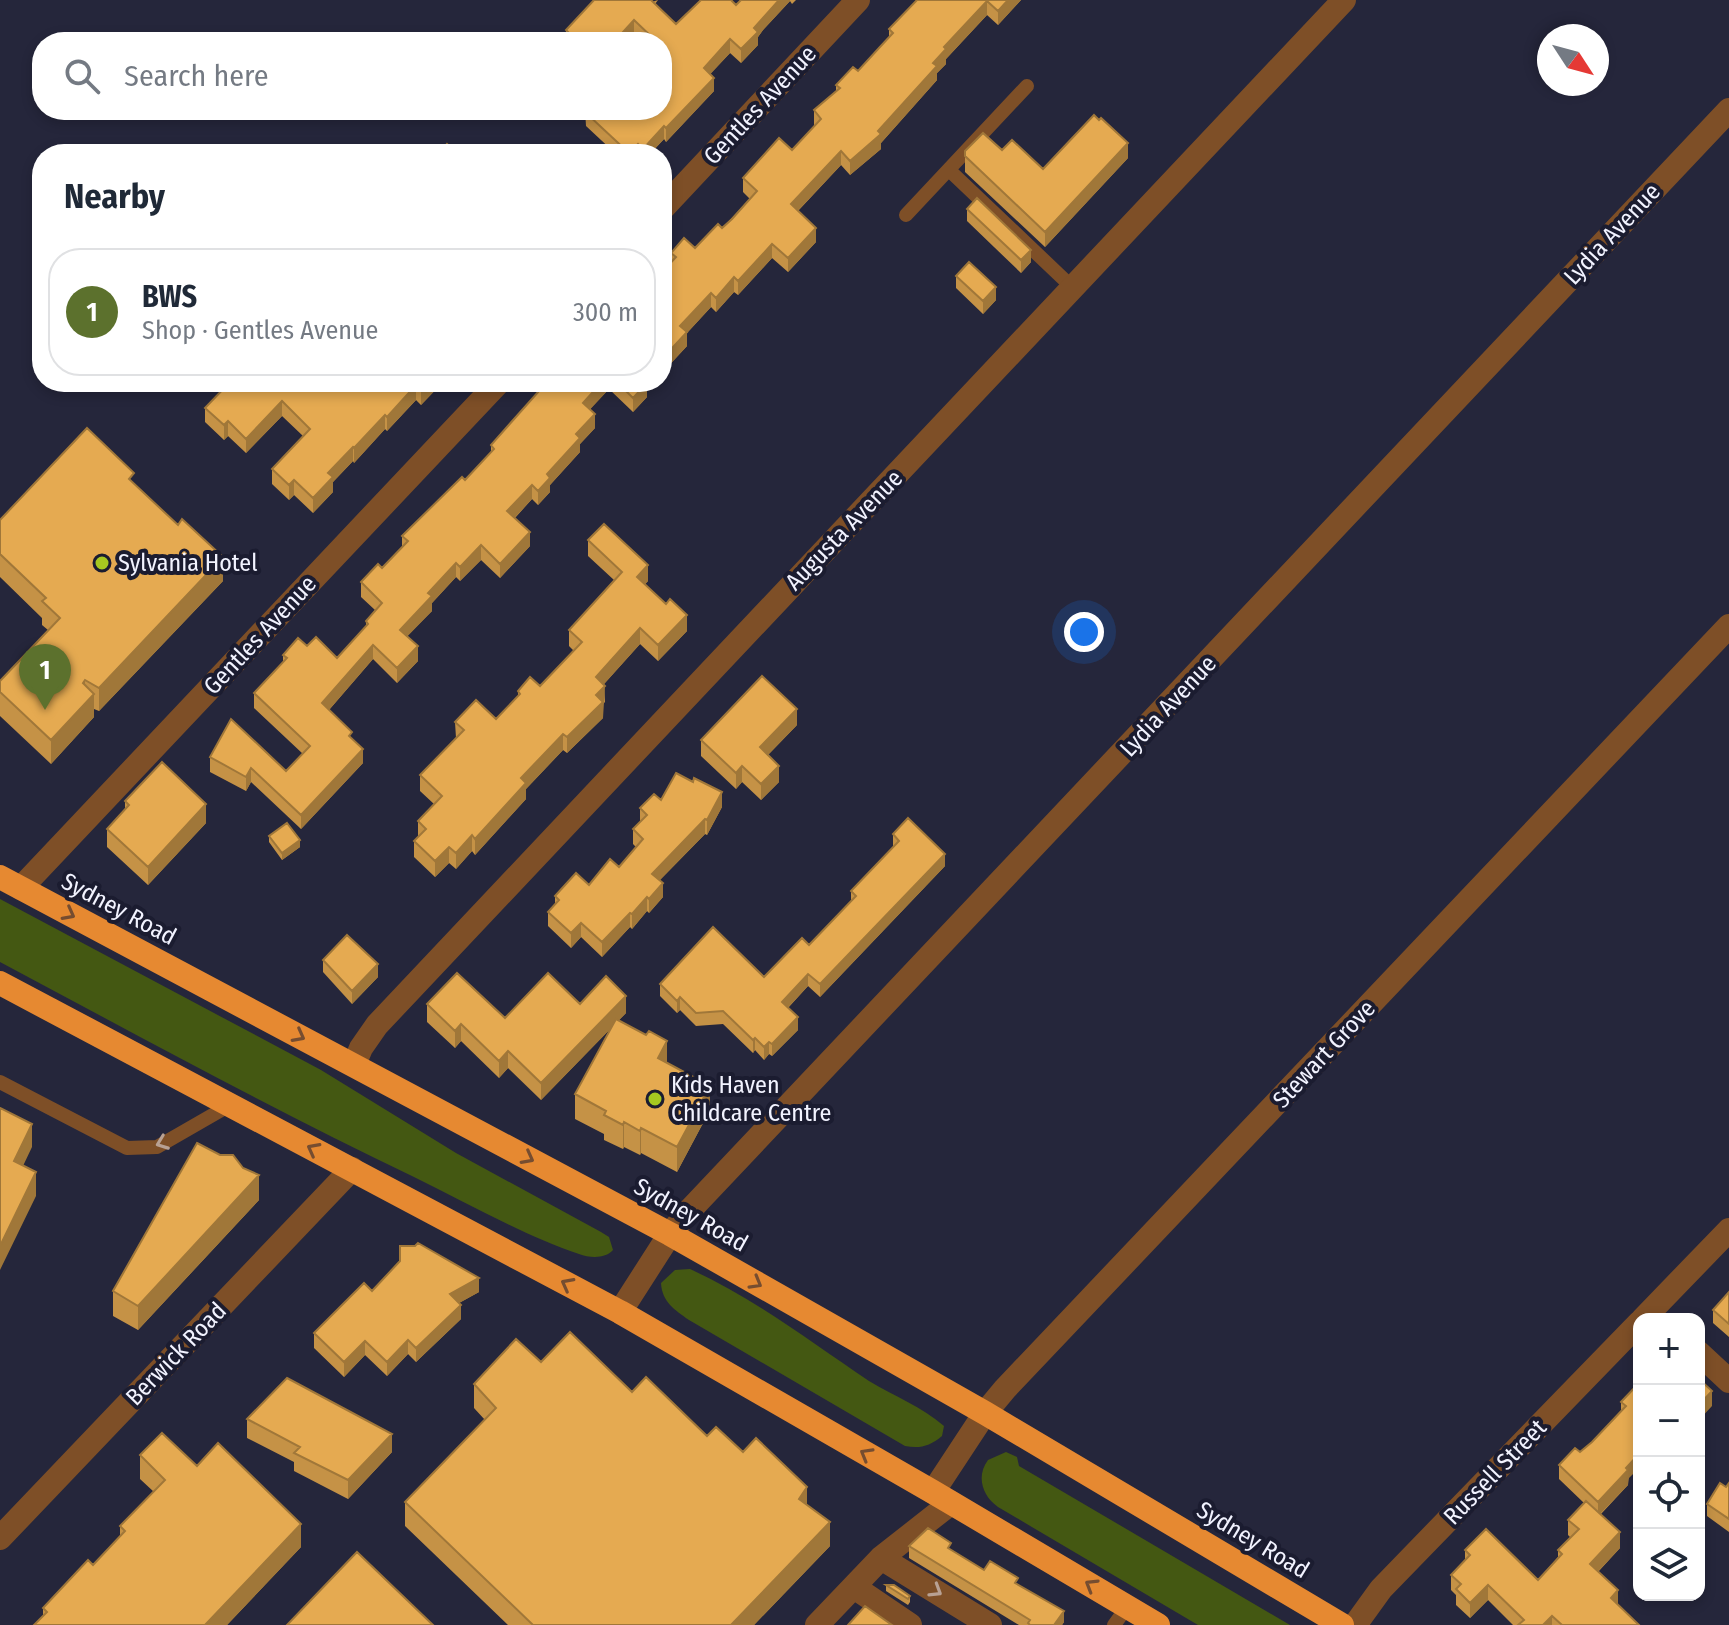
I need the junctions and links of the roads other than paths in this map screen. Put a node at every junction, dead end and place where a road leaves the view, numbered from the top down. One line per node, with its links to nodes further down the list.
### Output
1 (858, 0): 6 (street, Gentles Avenue)
2 (1344, 0): 8 (street, Augusta Avenue)
3 (1027, 86): 5 (lane)
4 (1729, 110): 18 (street, Lydia Avenue)
5 (949, 170): 7 (lane); 8 (lane)
6 (672, 198)
7 (906, 215)
8 (1073, 288): 13 (street, Augusta Avenue)
9 (489, 392): 11 (street, Gentles Avenue)
10 (1729, 626): 24 (street, Stewart Grove)
11 (10, 883): 13 (highway, Sydney Road, one-way to 13)
12 (0, 983): 15 (highway)
13 (354, 1065): 18 (highway, Sydney Road, one-way to 18)
14 (0, 1082): 15 (lane, one-way to 14)
15 (230, 1105): 16 (highway, one-way to 15)
16 (352, 1169): 19 (highway, one-way to 16); 26 (street, Berwick Road)
17 (1729, 1230): 20 (street, Russell Street)
18 (670, 1234): 19 (street, Lydia Avenue); 24 (highway, Sydney Road, one-way to 24)
19 (620, 1312): 25 (highway, one-way to 19)
20 (1654, 1313)
21 (1633, 1334): 35 (street, Russell Street)
22 (1705, 1359): 23 (street)
23 (1729, 1381)
24 (985, 1413): 25 (street, Stewart Grove); 34 (highway, Sydney Road)
25 (942, 1497): 27 (street, Stewart Grove); 29 (highway, one-way to 25)
26 (0, 1538)
27 (881, 1558): 28 (street, Stewart Grove); 32 (street, one-way to 32)
28 (854, 1587): 30 (street, Stewart Grove); 31 (street)
29 (1120, 1616): 33 (highway)
30 (817, 1625)
31 (910, 1625)
32 (990, 1625)
33 (1158, 1625)
34 (1342, 1625)
35 (1355, 1625)

